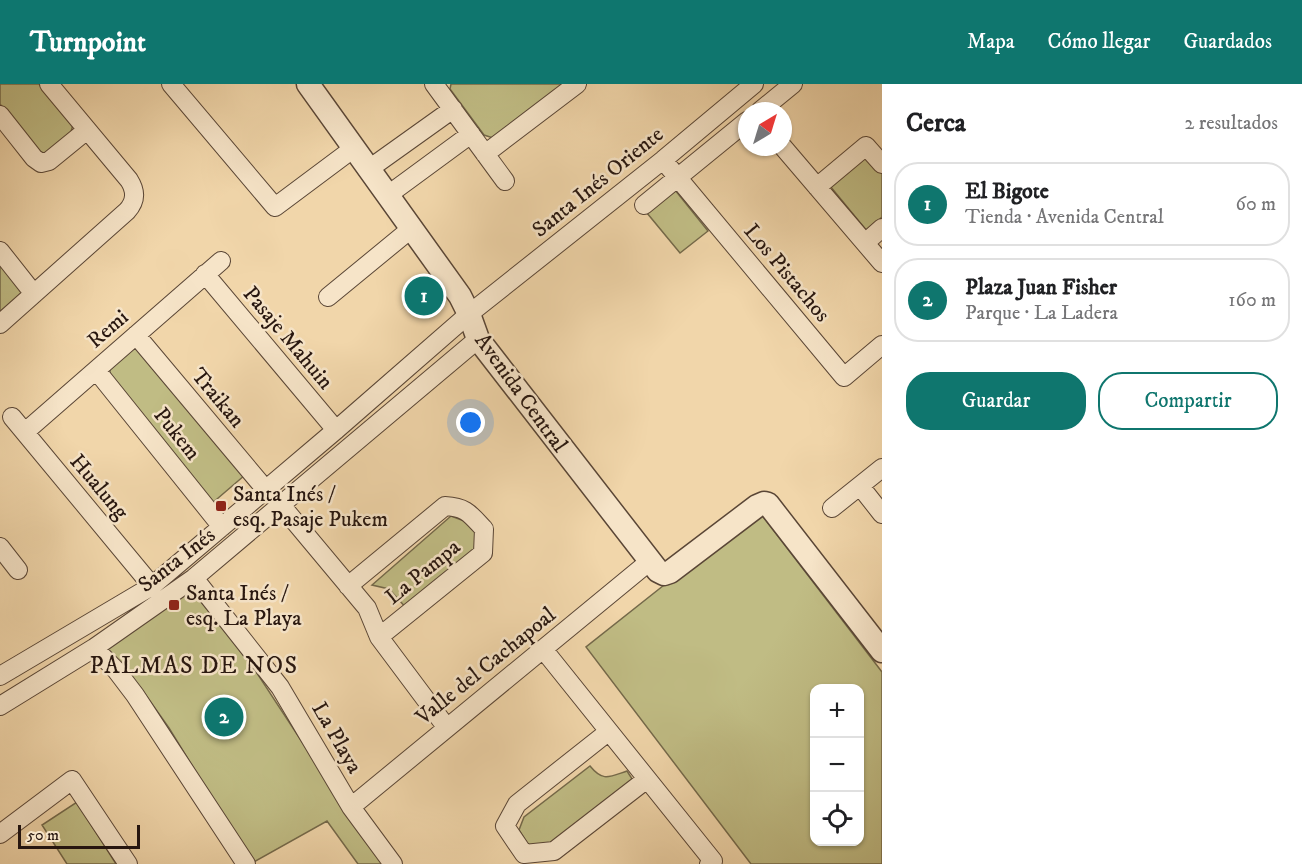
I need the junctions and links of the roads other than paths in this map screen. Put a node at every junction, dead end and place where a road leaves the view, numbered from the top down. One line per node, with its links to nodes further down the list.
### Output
1 (49, 84): 12 (street)
2 (171, 84): 14 (street)
3 (308, 84): 14 (street, Avenida Central)
4 (434, 84): 9 (street)
5 (577, 84): 15 (street)
6 (754, 84): 17 (street, Santa Inés Oriente)
7 (793, 84): 8 (street)
8 (771, 102)
9 (453, 109): 13 (street); 19 (street)
10 (0, 115): 12 (street)
11 (738, 128): 20 (street)
12 (87, 130): 32 (street)
13 (471, 134): 15 (street); 23 (street)
14 (354, 148): 19 (street, Avenida Central)
15 (485, 153): 21 (street)
16 (791, 156): 22 (street)
17 (663, 160): 20 (street, Los Pistachos); 34 (street, Santa Inés Oriente)
18 (882, 164): 22 (street)
19 (369, 169): 23 (street, Avenida Central)
20 (678, 178): 24 (street); 38 (street, Los Pistachos)
21 (505, 182)
22 (817, 187): 27 (street)
23 (388, 195): 25 (street, Avenida Central)
24 (644, 205)
25 (412, 228): 33 (street); 34 (street, Avenida Central)
26 (882, 228): 27 (street)
27 (865, 243): 30 (street)
28 (0, 251): 32 (street)
29 (220, 261): 31 (street, Remi)
30 (882, 263)
31 (205, 274): 36 (street, Remi); 41 (street, Pasaje Mahuin)
32 (34, 294): 35 (street)
33 (328, 297)
34 (469, 314): 37 (street, Avenida Central); 41 (street, Santa Inés)
35 (0, 324)
36 (135, 335): 39 (street, Remi); 45 (street, Traikan)
37 (478, 339): 46 (street, Santa Inés); 51 (street, Avenida Central)
38 (882, 345)
39 (96, 370): 42 (street, Remi); 49 (street, Pukem)
40 (12, 417): 42 (street, Hualung)
41 (336, 430): 45 (street, Santa Inés)
42 (25, 432): 54 (street, Hualung)
43 (882, 468): 44 (street)
44 (860, 486): 47 (street); 48 (street)
45 (266, 490): 49 (street, Santa Inés)
46 (280, 505): 53 (street, Santa Inés); 55 (street)
47 (832, 508)
48 (882, 514)
49 (222, 527): 54 (street, Santa Inés)
50 (0, 547): 52 (street)
51 (657, 568): 58 (street, Valle del Cachapoal); 59 (street)
52 (18, 570)
53 (194, 578): 57 (street, Santa Inés); 65 (street, La Playa)
54 (152, 586): 60 (street, Santa Inés)
55 (348, 586): 56 (street); 56 (street, La Pampa)
56 (379, 637): 62 (street)
57 (94, 648): 61 (street, Santa Inés); 68 (street)
58 (543, 649): 62 (street, Valle del Cachapoal); 63 (street)
59 (882, 651)
60 (0, 676)
61 (0, 706)
62 (447, 728): 65 (street, Valle del Cachapoal)
63 (608, 732): 64 (street); 64 (street)
64 (647, 779): 70 (street)
65 (351, 807): 69 (street, La Playa)
66 (0, 834): 67 (street)
67 (128, 864)
68 (246, 864)
69 (393, 864)
70 (710, 864)

